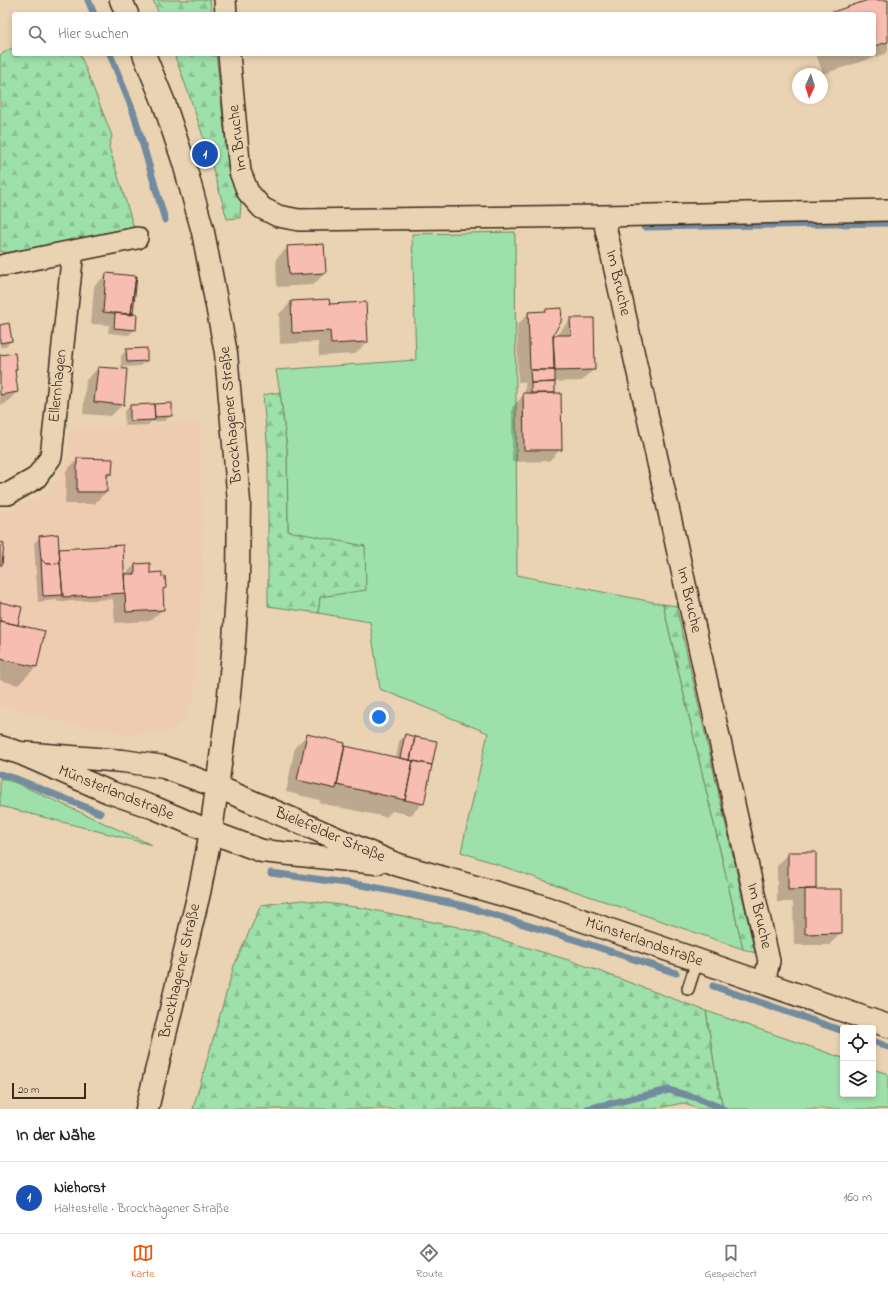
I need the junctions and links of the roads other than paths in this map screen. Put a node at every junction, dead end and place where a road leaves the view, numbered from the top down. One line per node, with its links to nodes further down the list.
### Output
1 (121, 0): 3 (main road)
2 (224, 0): 4 (street)
3 (126, 12)
4 (226, 12)
5 (145, 56): 15 (main road, Brockhagener Straße)
6 (229, 56): 8 (street, Im Bruche)
7 (888, 210): 8 (street, Im Bruche)
8 (603, 216): 19 (street, Im Bruche)
9 (137, 238): 10 (street)
10 (73, 251): 11 (street); 12 (street, Ellernhagen)
11 (4, 265)
12 (0, 494)
13 (0, 747): 14 (main road, Münsterlandstraße)
14 (20, 753): 15 (main road, Münsterlandstraße); 16 (main road, Münsterlandstraße)
15 (218, 787): 16 (main road, Brockhagener Straße); 17 (main road, Bielefelder Straße)
16 (211, 832): 17 (main road, Bielefelder Straße); 22 (main road, Brockhagener Straße)
17 (398, 865): 18 (main road, Münsterlandstraße)
18 (697, 960): 19 (main road, Münsterlandstraße); 20 (lane)
19 (764, 983): 21 (main road, Münsterlandstraße)
20 (688, 989)
21 (888, 1026)
22 (147, 1109)

